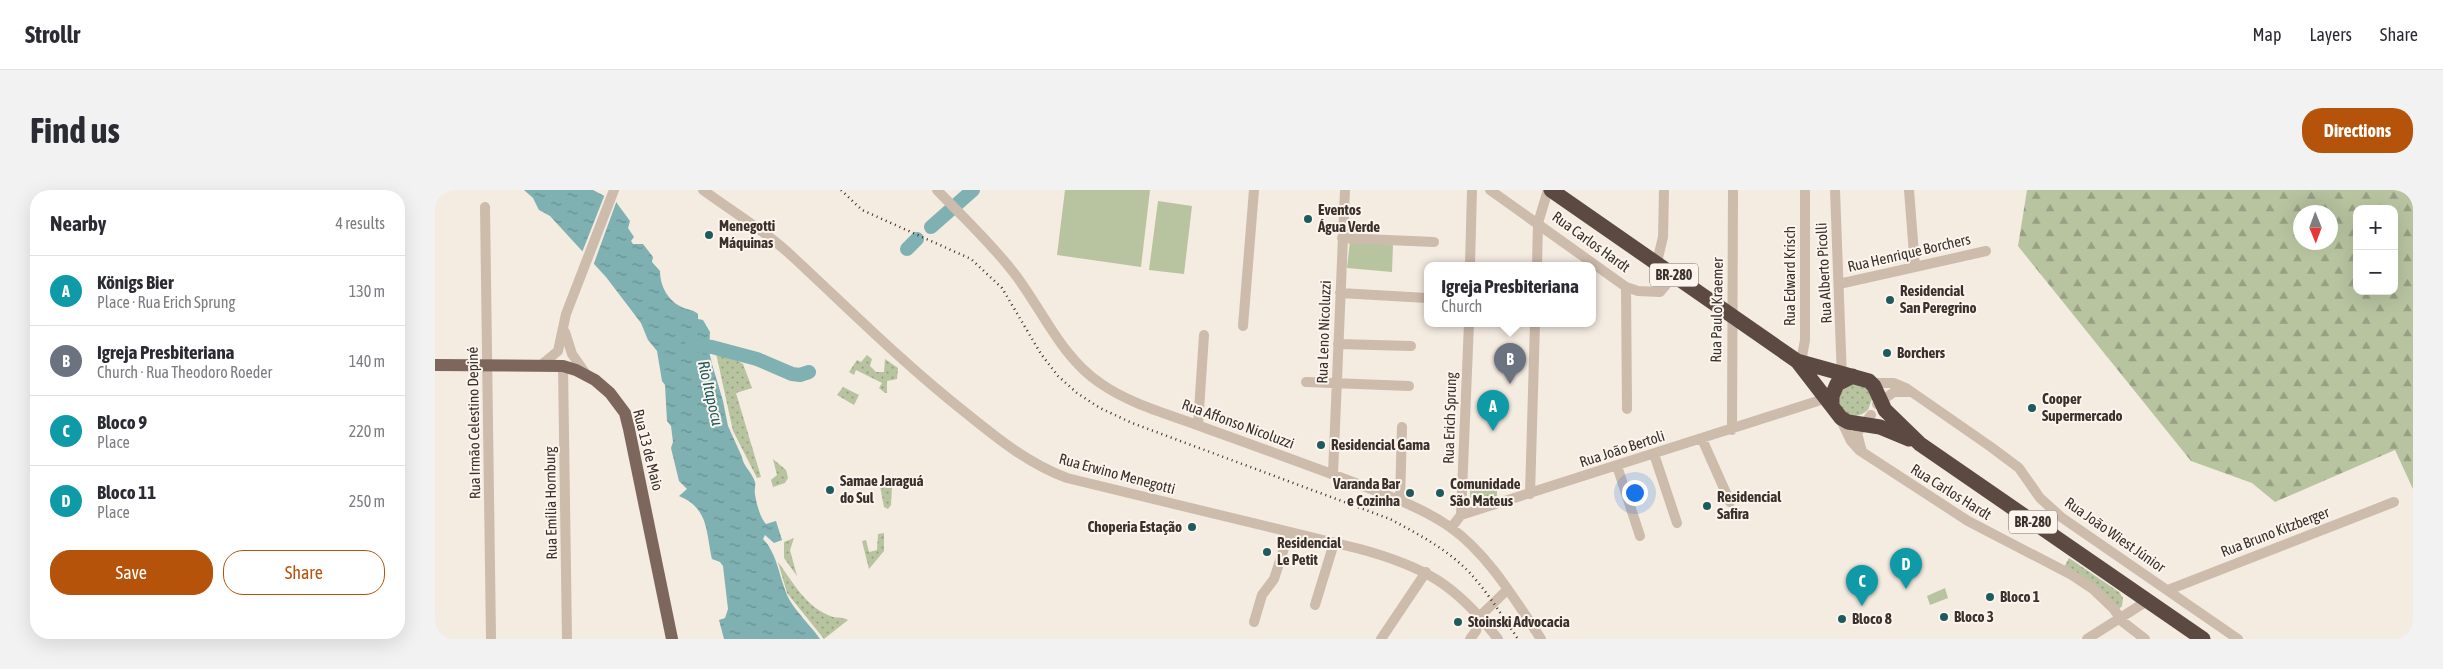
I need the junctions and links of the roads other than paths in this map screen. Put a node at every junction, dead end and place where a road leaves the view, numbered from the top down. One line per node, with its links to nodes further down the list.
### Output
1 (614, 190): 34 (street)
2 (703, 190): 71 (street, Rua Erwino Menegotti)
3 (937, 190): 55 (street, Rua Affonso Nicoluzzi)
4 (1254, 190): 31 (street)
5 (1345, 190): 16 (street, Rua Leno Nicoluzzi)
6 (1472, 190): 19 (street)
7 (1490, 190): 15 (street, Rua Carlos Hardt)
8 (1549, 190): 15 (street); 22 (highway, BR-280)
9 (1664, 190): 22 (street)
10 (1733, 190): 30 (street, Rua Paulo Kraemer)
11 (1805, 190): 39 (street, Rua Edward Krisch)
12 (1835, 190): 26 (street, Rua Alberto Picolli)
13 (1909, 190): 24 (street)
14 (485, 207): 41 (street, Rua Irmão Celestino Depiné)
15 (1539, 223): 20 (street); 21 (street, Rua Carlos Hardt)
16 (1342, 238): 17 (street); 28 (street, Rua Leno Nicoluzzi)
17 (1434, 242)
18 (1986, 251): 24 (street, Rua Henrique Borchers)
19 (1470, 262)
20 (1537, 262)
21 (1592, 262)
22 (1657, 262): 25 (highway, BR-280)
23 (1596, 265): 27 (street, Rua Carlos Hardt)
24 (1915, 267): 26 (street, Rua Henrique Borchers)
25 (1674, 275): 27 (street, Rua Carlos Hardt); 30 (highway, BR-280)
26 (1839, 284): 38 (street, Rua Alberto Picolli)
27 (1626, 287): 54 (street)
28 (1340, 293): 29 (street); 36 (street, Rua Leno Nicoluzzi)
29 (1424, 298)
30 (1732, 316): 39 (highway, BR-280); 57 (street, Rua Paulo Kraemer)
31 (1243, 326)
32 (1469, 327): 68 (street, Rua Erich Sprung)
33 (1535, 327): 64 (street)
34 (564, 328): 42 (street); 44 (street)
35 (1203, 335): 55 (street)
36 (1338, 344): 37 (street); 48 (street, Rua Leno Nicoluzzi)
37 (1411, 346)
38 (1843, 354): 45 (street); 46 (street, Rua Alberto Picolli)
39 (1799, 361): 45 (highway, BR-280)
40 (435, 365): 41 (main road, Rua 13 de Maio)
41 (488, 366): 42 (main road, Rua 13 de Maio); 82 (street, Rua Irmão Celestino Depiné)
42 (540, 366): 43 (main road, Rua 13 de Maio)
43 (563, 366): 44 (main road, Rua 13 de Maio); 83 (street, Rua Emília Hornburg)
44 (587, 374): 84 (main road, Rua 13 de Maio)
45 (1816, 374): 46 (highway, BR-280); 51 (highway, BR-280); 52 (street)
46 (1846, 377): 51 (highway); 53 (highway, BR-280)
47 (1307, 382): 48 (street)
48 (1337, 383): 49 (street); 63 (street, Rua Leno Nicoluzzi)
49 (1409, 386)
50 (1912, 393): 53 (street); 53 (street, Rua João Wiest Júnior); 76 (street, Rua João Wiest Júnior)
51 (1833, 404): 52 (street, Rua João Bertoli); 53 (highway, BR-280); 60 (street, Rua Carlos Hardt)
52 (1807, 406): 57 (street, Rua João Bertoli)
53 (1871, 406): 59 (highway, BR-280); 59 (highway, BR-280); 60 (street)
54 (1627, 409)
55 (1198, 425): 63 (street, Rua Affonso Nicoluzzi)
56 (1402, 427): 65 (street)
57 (1732, 430): 58 (street, Rua João Bertoli)
58 (1704, 439): 61 (street, Rua João Bertoli); 66 (street)
59 (1920, 444): 77 (highway, BR-280)
60 (1863, 453): 80 (street, Rua Carlos Hardt)
61 (1654, 454): 62 (street, Rua João Bertoli); 69 (street)
62 (1617, 466): 64 (street, Rua João Bertoli); 72 (street)
63 (1333, 474): 65 (street, Rua Affonso Nicoluzzi)
64 (1530, 494): 68 (street, Rua João Bertoli)
65 (1400, 501): 70 (street, Rua Affonso Nicoluzzi)
66 (1732, 501)
67 (2394, 502): 76 (street, Rua Bruno Kitzberger)
68 (1461, 515): 70 (street)
69 (1677, 523)
70 (1451, 528): 75 (street, Rua Affonso Nicoluzzi)
71 (1289, 533): 73 (street, Rua Erwino Menegotti); 81 (street)
72 (1640, 536)
73 (1333, 543): 74 (street, Rua Erwino Menegotti); 78 (street)
74 (1426, 572): 79 (street, Rua Erwino Menegotti); 85 (street)
75 (1507, 590): 79 (street); 88 (street, Rua Affonso Nicoluzzi)
76 (2168, 590): 92 (street, Rua João Wiest Júnior)
77 (2147, 601): 80 (street); 91 (highway, BR-280)
78 (1315, 605)
79 (1480, 616): 86 (street); 87 (street, Rua Erwino Menegotti)
80 (2119, 618): 89 (street); 90 (street, Rua Carlos Hardt)
81 (1255, 622)
82 (491, 639)
83 (567, 639)
84 (672, 639)
85 (1381, 639)
86 (1470, 639)
87 (1498, 639)
88 (1541, 639)
89 (2087, 639)
90 (2145, 639)
91 (2203, 639)
92 (2238, 639)

